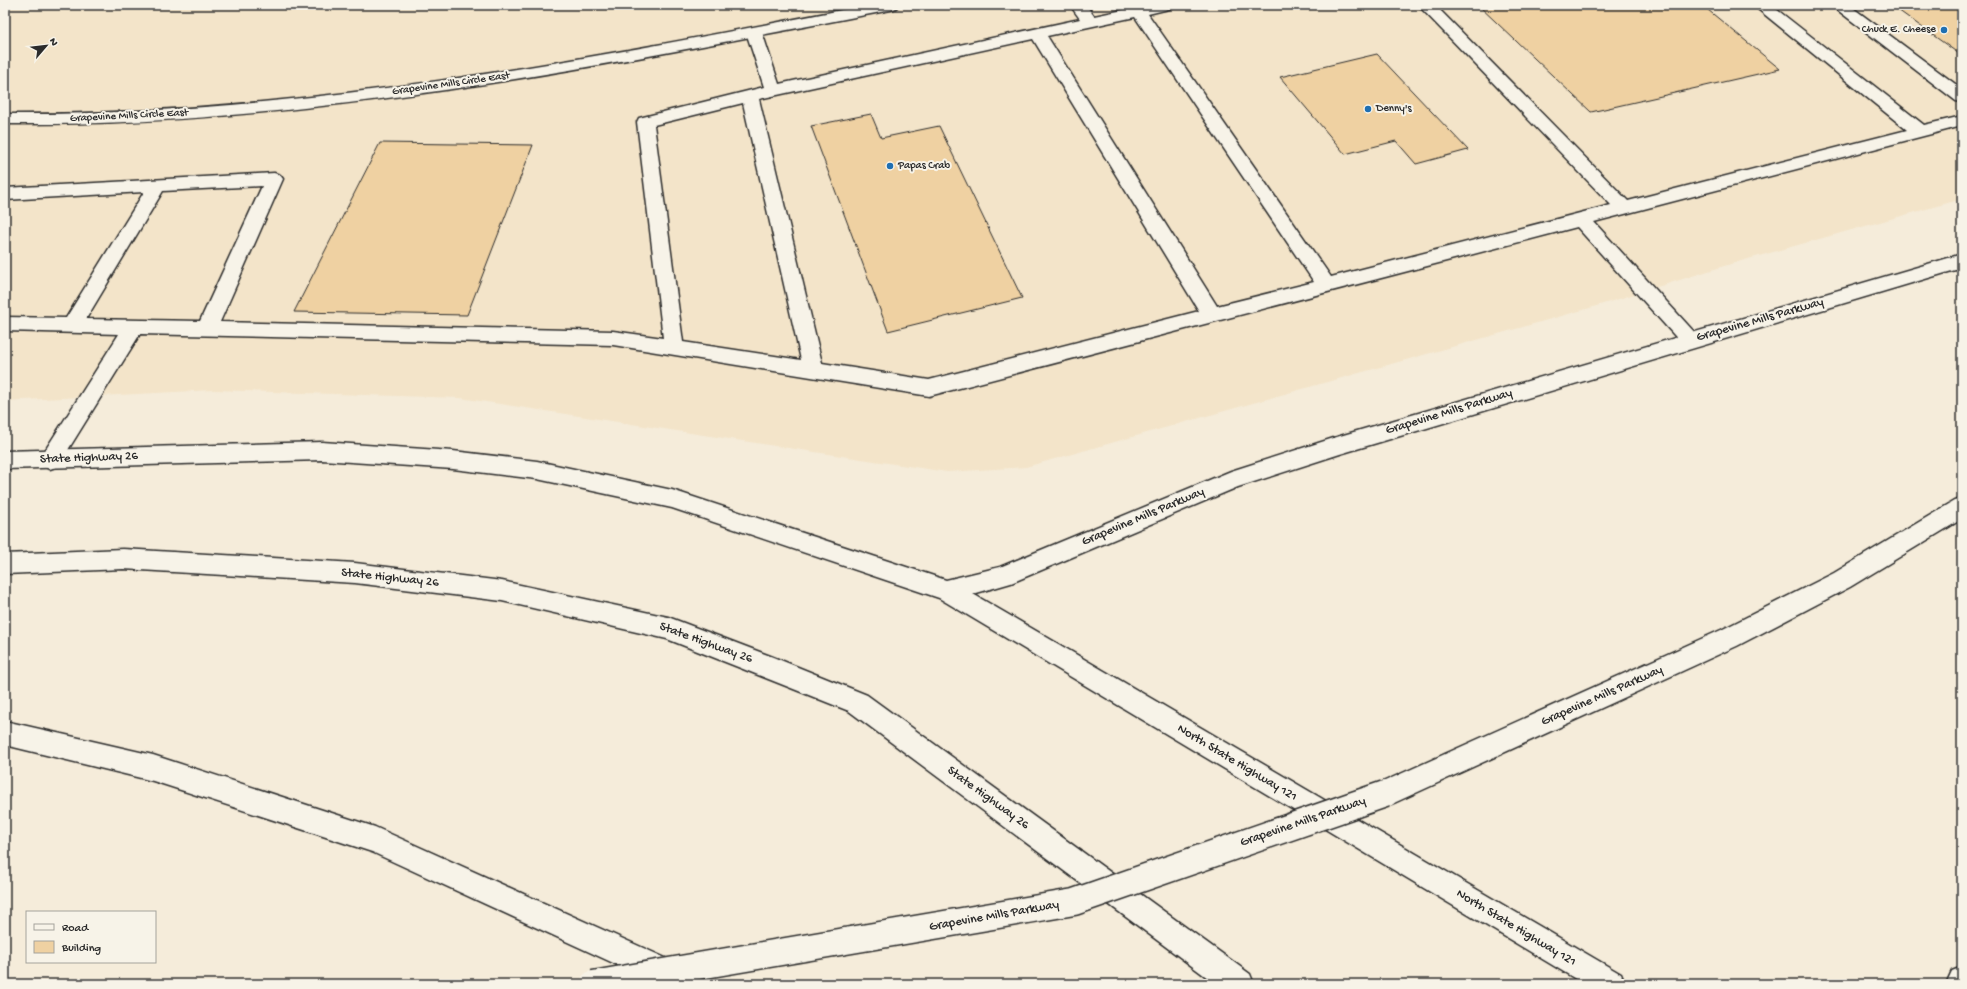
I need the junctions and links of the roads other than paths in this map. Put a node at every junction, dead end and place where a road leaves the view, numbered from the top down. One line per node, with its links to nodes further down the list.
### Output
1 (891, 5): 9 (main road, Grapevine Mills Circle East)
2 (1078, 5): 8 (main road)
3 (1168, 5): 7 (main road)
4 (1426, 5): 19 (main road)
5 (1761, 5): 16 (main road)
6 (1839, 5): 13 (main road)
7 (1139, 12): 8 (main road); 22 (main road)
8 (1091, 23): 10 (main road)
9 (754, 32): 11 (main road); 14 (main road, Grapevine Mills Circle East)
10 (1038, 34): 11 (main road); 23 (main road)
11 (773, 90): 12 (main road)
12 (750, 96): 29 (main road); 30 (main road)
13 (1962, 97)
14 (5, 119)
15 (1962, 121): 16 (main road)
16 (1921, 132): 19 (main road)
17 (157, 186): 18 (main road); 25 (main road); 27 (main road)
18 (5, 194)
19 (1624, 209): 20 (main road)
20 (1581, 220): 22 (main road); 28 (main road)
21 (1962, 261): 28 (main road, Grapevine Mills Parkway)
22 (1327, 286): 23 (main road)
23 (1212, 315): 30 (main road)
24 (5, 324): 25 (main road)
25 (72, 325): 26 (main road)
26 (134, 327): 27 (main road); 32 (main road)
27 (207, 328): 29 (main road)
28 (1690, 340): 35 (main road, Grapevine Mills Parkway)
29 (674, 347): 30 (main road)
30 (812, 369)
31 (5, 460): 32 (main road, State Highway 26)
32 (50, 460): 35 (main road, State Highway 26)
33 (1962, 508): 38 (main road, Grapevine Mills Parkway, bridge)
34 (5, 564): 40 (main road, State Highway 26)
35 (946, 590): 41 (main road, North State Highway 121)
36 (5, 733): 39 (main road)
37 (1962, 981): 42 (main road)
38 (593, 984)
39 (691, 984)
40 (1240, 984)
41 (1611, 984)
42 (1960, 984)

